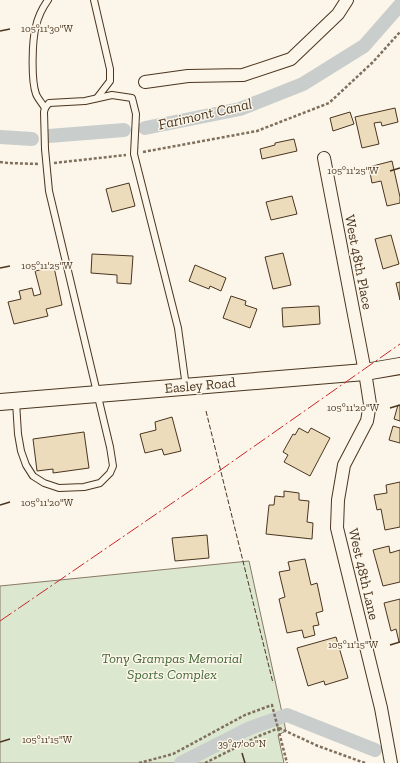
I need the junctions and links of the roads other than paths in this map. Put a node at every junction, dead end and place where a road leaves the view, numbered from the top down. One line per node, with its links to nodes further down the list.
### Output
1 (48, 0): 6 (lane)
2 (94, 0): 5 (lane)
3 (347, 0): 4 (street)
4 (145, 82)
5 (97, 98): 6 (lane); 10 (lane)
6 (45, 108): 11 (lane)
7 (324, 158): 9 (street, West 48th Place)
8 (400, 366): 9 (street, Easley Road)
9 (365, 372): 10 (street, Easley Road); 14 (street, West 48th Lane)
10 (186, 387): 11 (street, Easley Road)
11 (98, 394): 12 (street, Easley Road); 12 (lane)
12 (16, 401): 13 (street, Easley Road)
13 (0, 402)
14 (391, 763)

